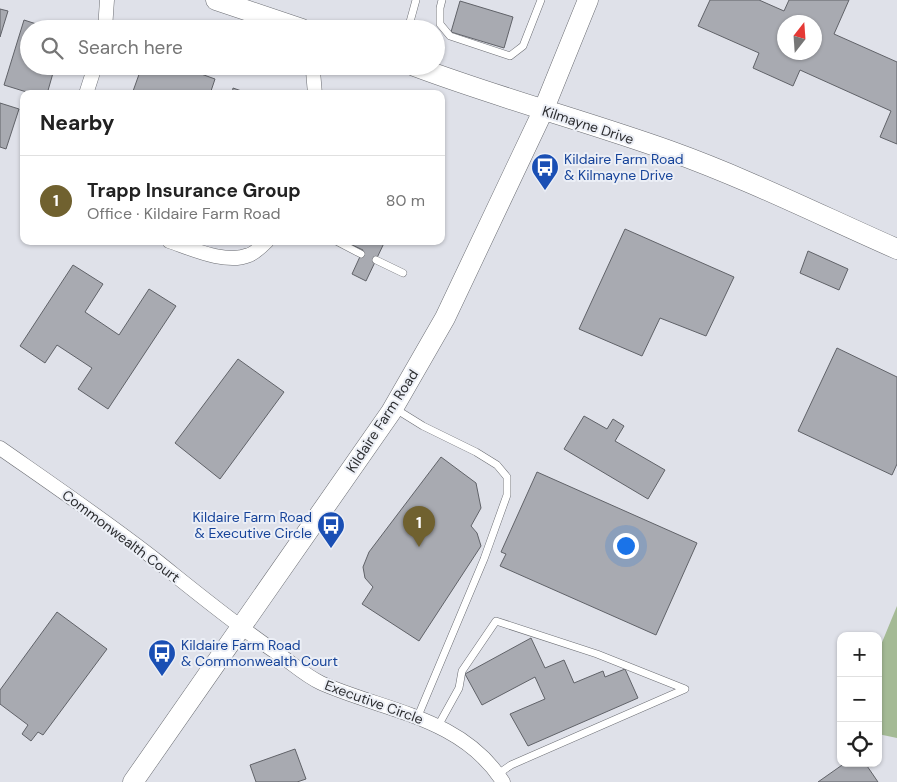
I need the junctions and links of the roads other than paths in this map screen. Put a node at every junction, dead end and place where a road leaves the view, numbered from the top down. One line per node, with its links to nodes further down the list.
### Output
1 (106, 0): 7 (street)
2 (216, 0): 8 (main road)
3 (416, 0): 9 (lane)
4 (442, 0): 10 (lane)
5 (540, 0): 11 (lane)
6 (588, 0): 17 (main road, Kildaire Farm Road)
7 (105, 20)
8 (275, 20)
9 (410, 20)
10 (440, 20)
11 (445, 30)
12 (92, 75): 15 (street)
13 (313, 75): 16 (street)
14 (438, 75): 17 (main road, Kilmayne Drive)
15 (87, 90)
16 (315, 90)
17 (543, 110): 21 (main road, Kilmayne Drive); 25 (main road, Kildaire Farm Road)
18 (180, 245): 19 (street)
19 (263, 245)
20 (344, 245): 22 (lane)
21 (897, 249)
22 (361, 254)
23 (376, 260): 24 (lane)
24 (402, 273)
25 (394, 408): 27 (main road, Kildaire Farm Road); 28 (lane)
26 (0, 448): 27 (street, Commonwealth Court)
27 (240, 628): 28 (street, Executive Circle); 31 (main road, Kildaire Farm Road)
28 (418, 716): 29 (street, Executive Circle)
29 (438, 726): 30 (street, Executive Circle); 30 (lane)
30 (500, 778)
31 (133, 782)

